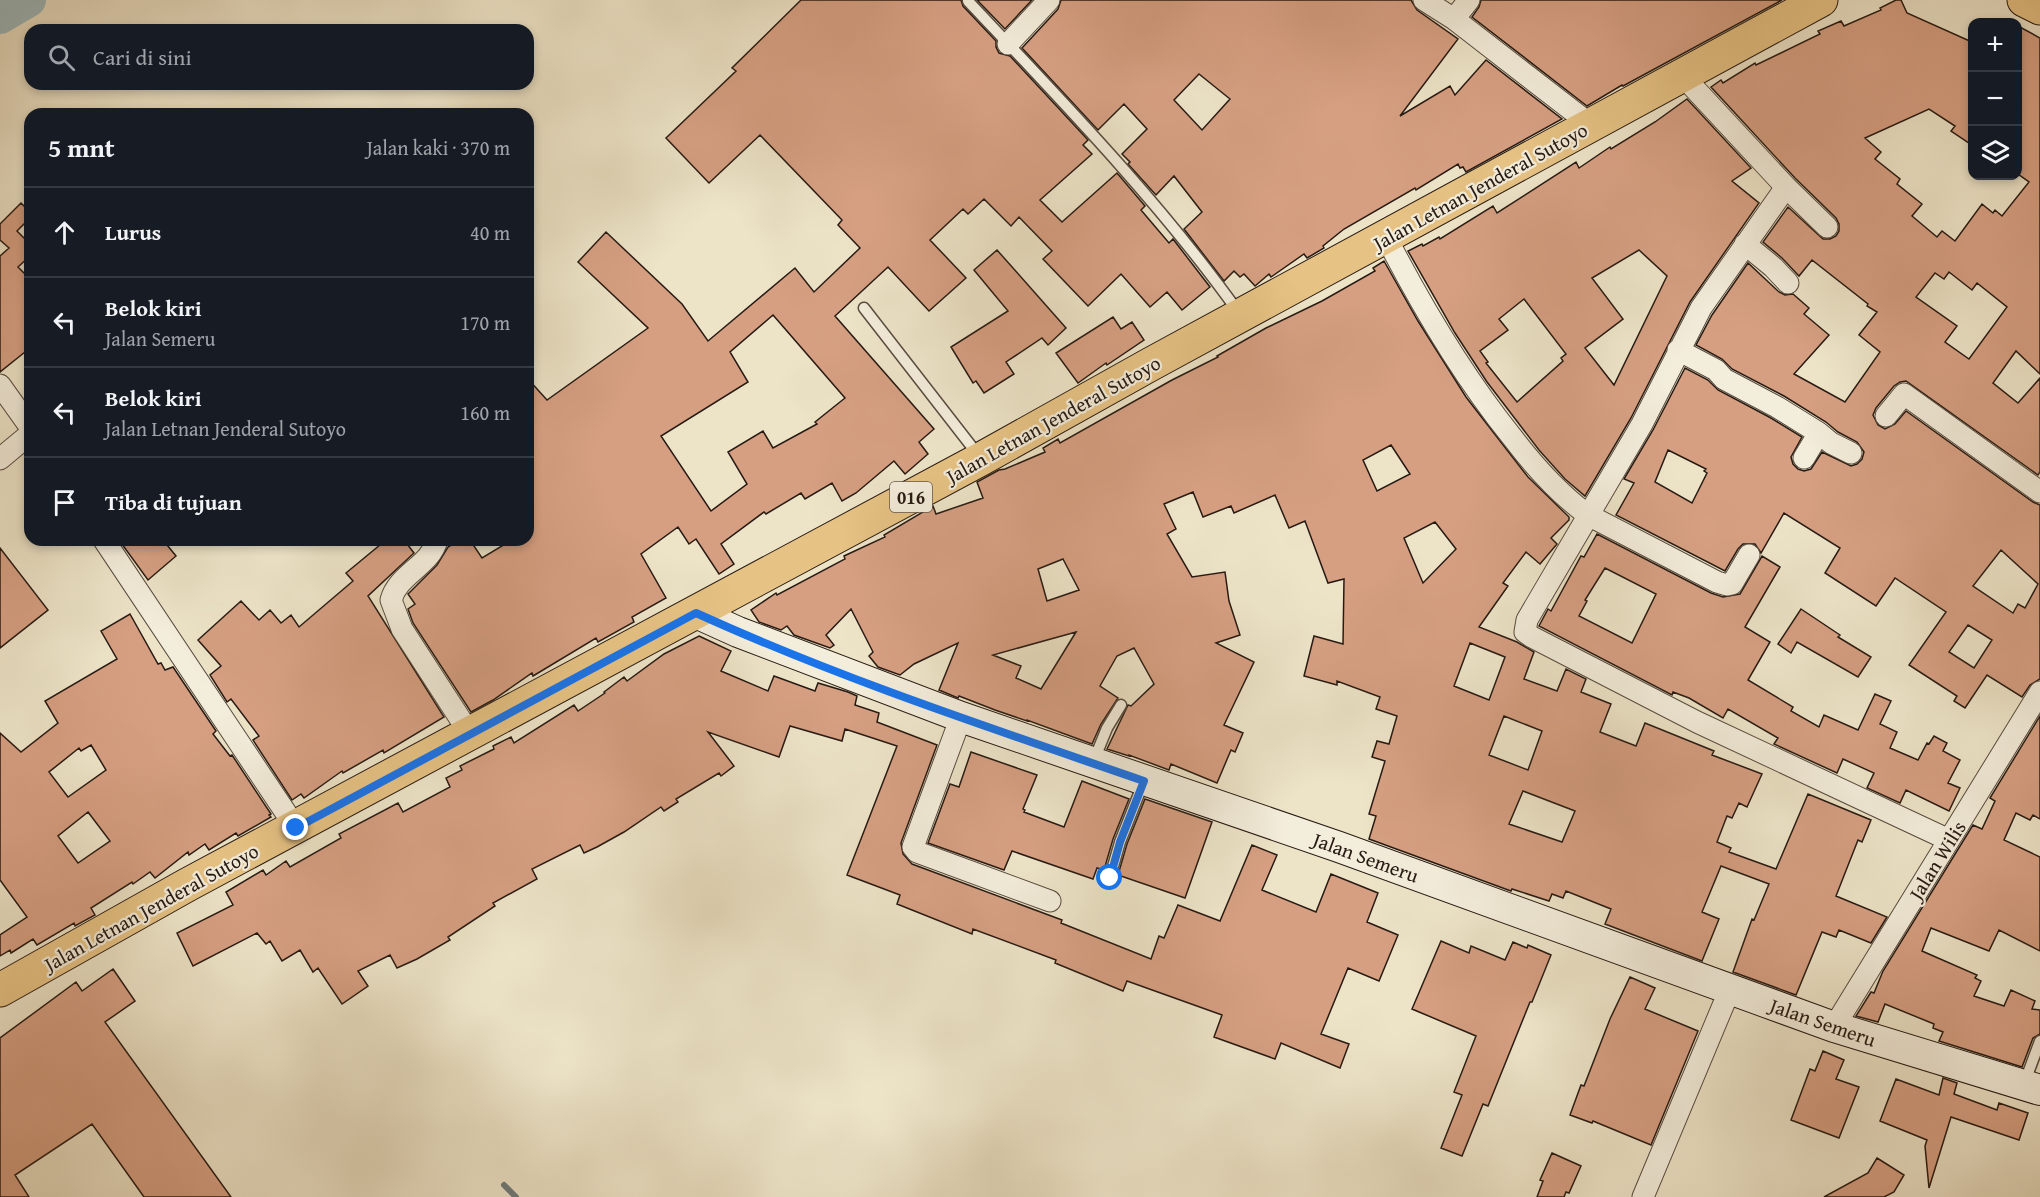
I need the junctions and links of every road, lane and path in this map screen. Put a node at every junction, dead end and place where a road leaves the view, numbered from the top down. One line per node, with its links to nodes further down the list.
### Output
1 (1049, 0): 9 (street)
2 (1424, 0): 8 (street)
3 (1469, 0): 8 (street)
4 (1821, 0): 10 (main road, Jalan Letnan Jenderal Sutoyo / 016)
5 (2024, 0): 7 (main road)
6 (968, 1): 9 (lane)
7 (2040, 8)
8 (1454, 19): 11 (street)
9 (1008, 44): 18 (lane)
10 (1682, 75): 11 (main road, Jalan Letnan Jenderal Sutoyo / 016); 12 (street)
11 (1591, 125): 14 (main road, Jalan Letnan Jenderal Sutoyo / 016)
12 (1786, 187): 13 (street); 15 (street)
13 (1827, 227)
14 (1386, 237): 18 (main road, Jalan Letnan Jenderal Sutoyo / 016); 30 (street)
15 (1745, 244): 16 (street); 19 (street)
16 (1788, 283)
17 (864, 308): 28 (lane)
18 (1241, 316): 28 (main road, Jalan Letnan Jenderal Sutoyo / 016)
19 (1678, 350): 23 (street); 30 (street)
20 (0, 385): 22 (street)
21 (1886, 416): 29 (street)
22 (24, 419)
23 (1819, 433): 25 (street); 26 (street)
24 (24, 439): 27 (street)
25 (1851, 453)
26 (1804, 458)
27 (0, 459)
28 (981, 459): 34 (main road, Jalan Letnan Jenderal Sutoyo / 016)
29 (2040, 492)
30 (1588, 515): 33 (street); 42 (street)
31 (108, 546): 41 (street)
32 (434, 546): 38 (street)
33 (1749, 555)
34 (696, 613): 37 (street, Jalan Semeru); 38 (main road, Jalan Letnan Jenderal Sutoyo / 016)
35 (2040, 692): 42 (street, Jalan Wilis)
36 (1121, 705): 39 (lane)
37 (962, 717): 39 (street, Jalan Semeru); 44 (street)
38 (470, 734): 41 (main road, Jalan Letnan Jenderal Sutoyo / 016)
39 (1093, 763): 40 (street, Jalan Semeru)
40 (1144, 781): 43 (lane); 45 (street, Jalan Semeru)
41 (296, 828): 46 (main road, Jalan Letnan Jenderal Sutoyo / 016)
42 (1949, 840): 47 (street, Jalan Wilis)
43 (1110, 878)
44 (1050, 901)
45 (1730, 989): 47 (street, Jalan Semeru); 50 (street)
46 (0, 990)
47 (1834, 1027): 49 (street, Jalan Semeru)
48 (2040, 1041): 49 (lane)
49 (2032, 1087)
50 (1643, 1197)

